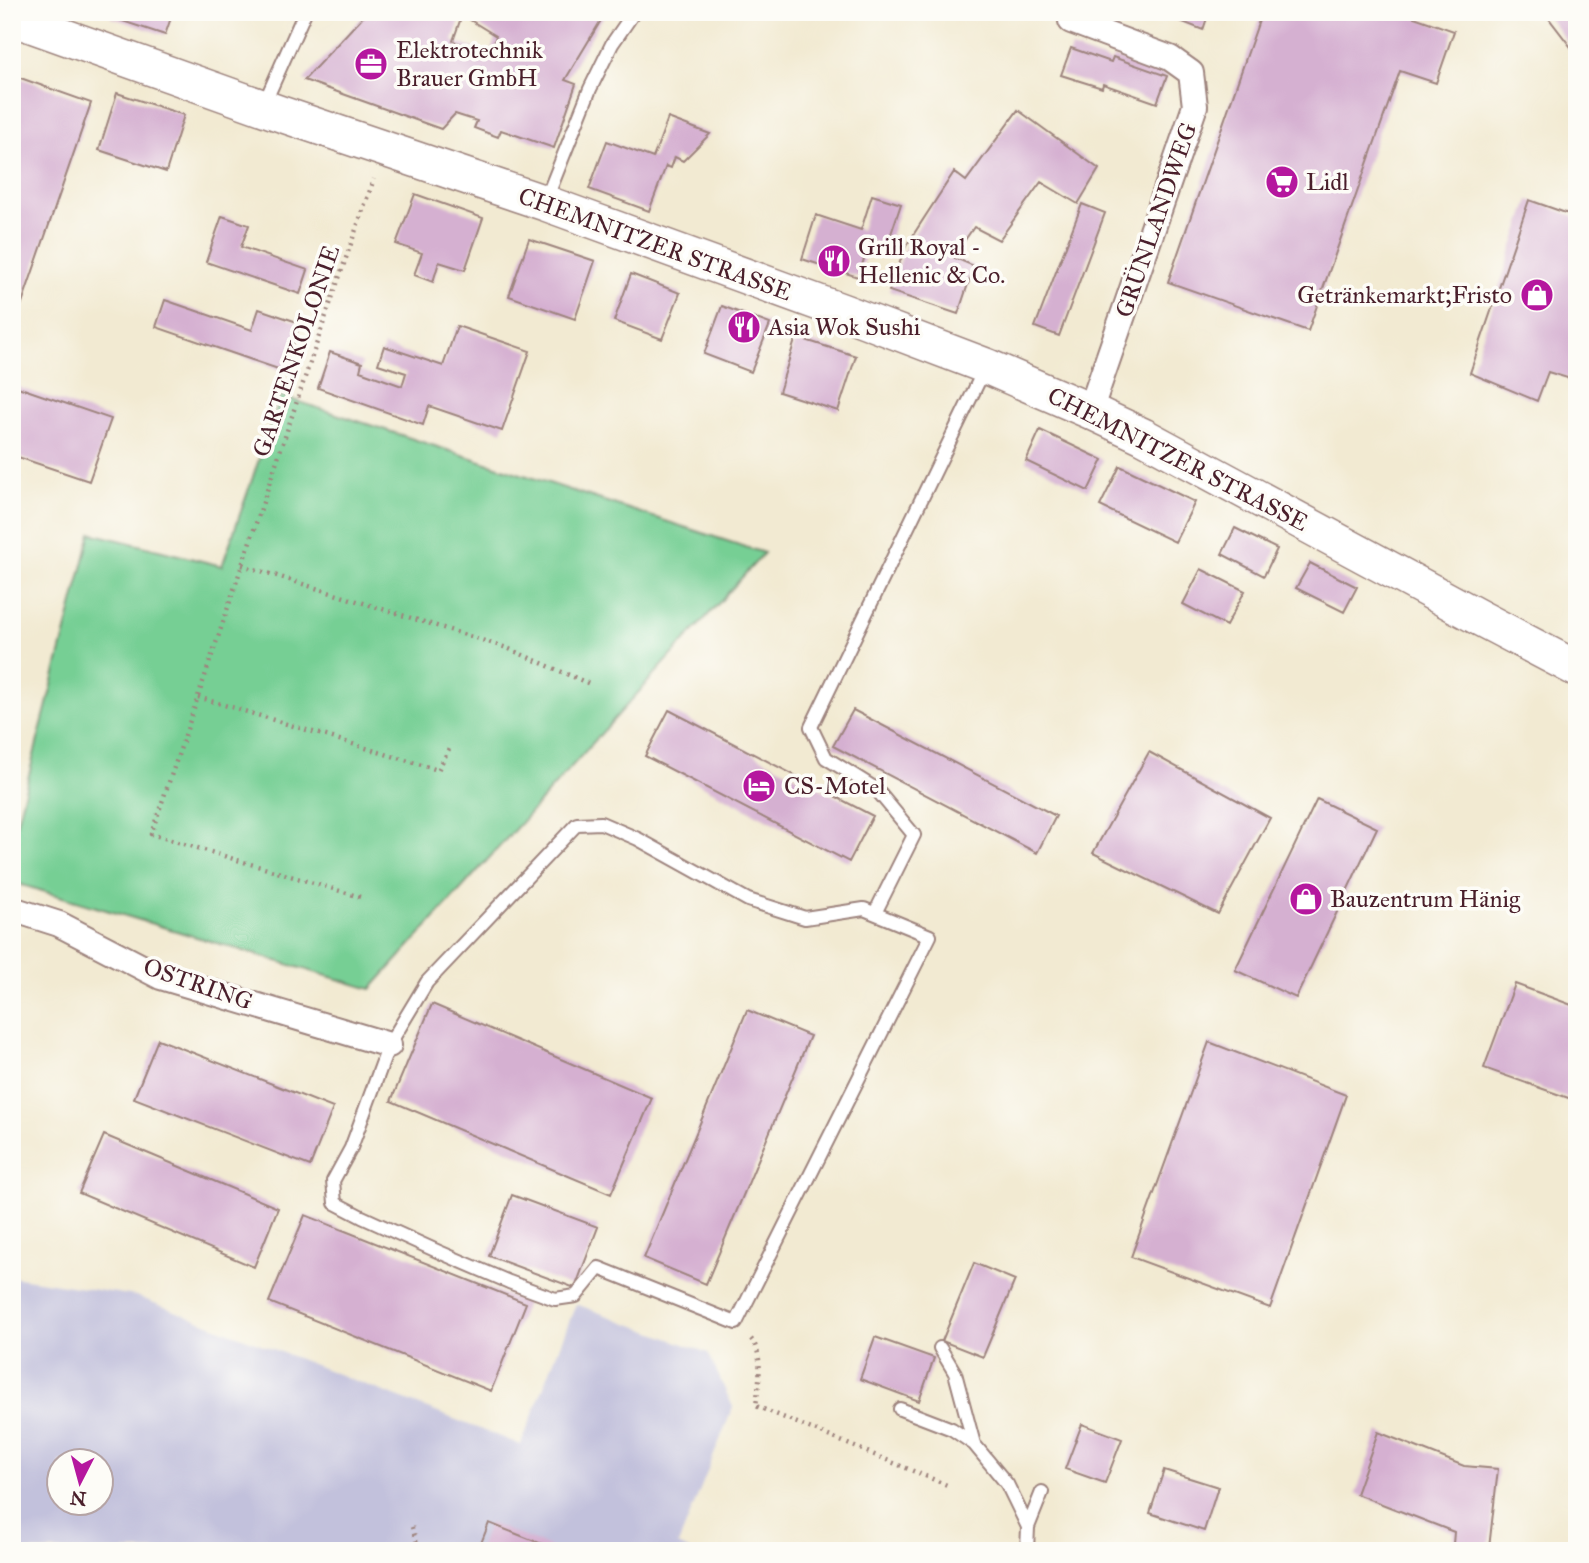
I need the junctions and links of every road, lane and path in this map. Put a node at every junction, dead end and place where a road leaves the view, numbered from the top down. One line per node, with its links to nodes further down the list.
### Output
1 (305, 12): 5 (lane)
2 (634, 12): 7 (lane)
3 (12, 18): 5 (street, CHEMNITZER STRASSE)
4 (1072, 21): 9 (street, GRÜNLANDWEG)
5 (262, 108): 6 (street, CHEMNITZER STRASSE)
6 (385, 148): 7 (street, CHEMNITZER STRASSE); 10 (path, GARTENKOLONIE)
7 (545, 204): 8 (street, CHEMNITZER STRASSE)
8 (986, 366): 9 (street, CHEMNITZER STRASSE); 17 (lane)
9 (1090, 411): 11 (street, CHEMNITZER STRASSE)
10 (242, 565): 12 (path); 13 (path, GARTENKOLONIE)
11 (1577, 669)
12 (592, 685)
13 (198, 697): 14 (path); 15 (path, GARTENKOLONIE)
14 (449, 749)
15 (360, 897)
16 (12, 909): 18 (street, OSTRING)
17 (875, 913): 18 (lane); 19 (lane)
18 (389, 1045): 19 (lane)
19 (736, 1323): 23 (path)
20 (940, 1348): 22 (lane)
21 (900, 1409): 22 (lane)
22 (974, 1444): 26 (lane)
23 (947, 1485)
24 (1042, 1492): 26 (lane)
25 (412, 1527): 27 (path)
26 (1028, 1527): 28 (lane)
27 (419, 1551)
28 (1027, 1551)

